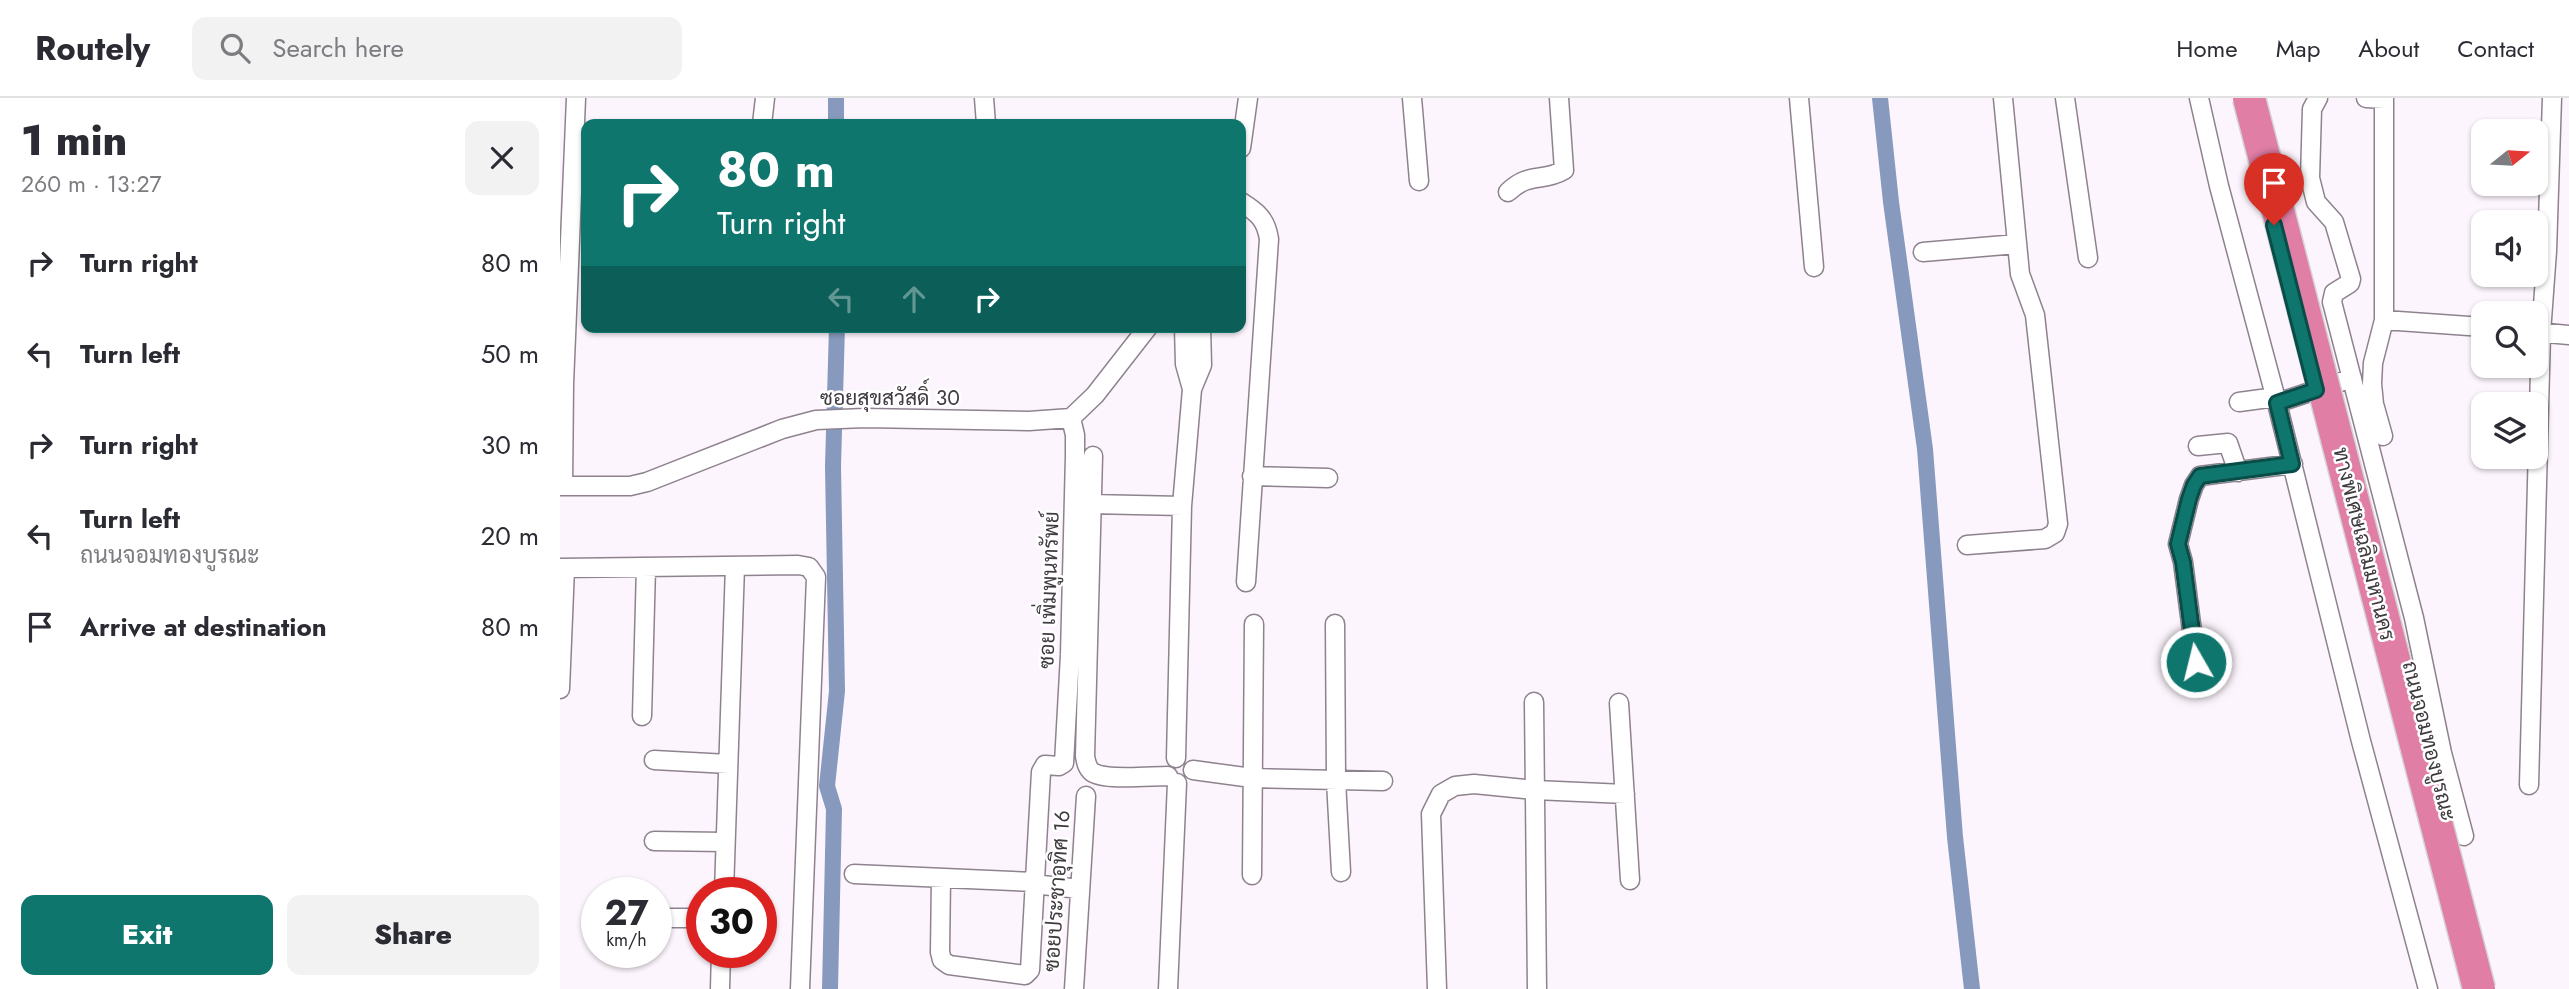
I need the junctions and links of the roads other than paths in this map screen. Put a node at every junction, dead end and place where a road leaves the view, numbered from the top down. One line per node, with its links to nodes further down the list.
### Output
1 (576, 98): 50 (street)
2 (765, 98): 18 (street)
3 (984, 98): 19 (street)
4 (1248, 98): 20 (street)
5 (1412, 98): 21 (street)
6 (1559, 98): 22 (street)
7 (1799, 98): 28 (street)
8 (2003, 98): 25 (street)
9 (2065, 98): 27 (street)
10 (2199, 98): 40 (street)
11 (2231, 98): 96 (highway, ทางพิเศษเฉลิมมหานคร)
12 (2241, 98): 39 (street, ถนนจอมทองบูรณะ)
13 (2249, 98): 98 (highway, ทางพิเศษเฉลิมมหานคร, bridge)
14 (2318, 98): 36 (street)
15 (2366, 98): 17 (street)
16 (2552, 98): 24 (street)
17 (2384, 99): 29 (street)
18 (763, 119)
19 (986, 119)
20 (1245, 119)
21 (1419, 181)
22 (1508, 192)
23 (1246, 205): 48 (street)
24 (2544, 210)
25 (2017, 244): 26 (street); 53 (street)
26 (1923, 252)
27 (2088, 258)
28 (1814, 267)
29 (2384, 320): 30 (street); 43 (street)
30 (2471, 326)
31 (1143, 333): 42 (street)
32 (1184, 333): 38 (street)
33 (1201, 333): 38 (street)
34 (2548, 333): 35 (street)
35 (2569, 335)
36 (2352, 378): 39 (street); 77 (street)
37 (2537, 378): 73 (street)
38 (1192, 389): 52 (street)
39 (2316, 390): 40 (street); 97 (street, ถนนจอมทองบูรณะ)
40 (2276, 400): 41 (street); 46 (street)
41 (2239, 402)
42 (1071, 418): 50 (street, ซอยสุขสวัสดิ์ 30); 86 (street, ซอย เพิ่มพูนทรัพย์)
43 (2383, 436)
44 (2198, 446): 47 (street)
45 (1093, 456): 51 (street)
46 (2292, 464): 47 (street); 95 (street)
47 (2238, 471): 60 (street)
48 (1252, 476): 49 (street); 57 (street)
49 (1328, 478)
50 (562, 486)
51 (1090, 504): 52 (street); 70 (street)
52 (1182, 506): 65 (street)
53 (1967, 545)
54 (735, 566): 55 (street); 67 (street); 90 (street)
55 (646, 567): 56 (street); 64 (street)
56 (562, 568): 61 (street)
57 (1246, 582)
58 (1335, 624): 71 (street)
59 (1254, 625): 69 (street)
60 (2196, 662)
61 (560, 689)
62 (1534, 702): 74 (street)
63 (1619, 703): 75 (street)
64 (642, 716)
65 (1176, 758): 68 (street); 70 (street)
66 (654, 760): 67 (street)
67 (728, 764): 79 (street)
68 (1193, 770): 69 (street); 70 (street)
69 (1252, 778): 71 (street); 82 (street)
70 (1172, 780): 92 (street)
71 (1336, 781): 72 (street); 80 (street)
72 (1383, 781)
73 (2529, 785)
74 (1535, 790): 75 (street); 93 (street); 94 (street)
75 (1625, 794): 85 (street)
76 (1086, 796): 87 (street, ซอยประชาอุทิศ 16)
77 (2464, 836)
78 (654, 841): 79 (street)
79 (725, 842): 83 (street)
80 (1341, 872)
81 (854, 874): 84 (street)
82 (1252, 875)
83 (724, 877)
84 (941, 878): 86 (street); 86 (street)
85 (1630, 880)
86 (1039, 884): 87 (street)
87 (1080, 889): 91 (street, ซอยประชาอุทิศ 16)
88 (721, 968): 89 (street)
89 (720, 989)
90 (800, 989)
91 (1074, 989)
92 (1168, 989)
93 (1437, 989)
94 (1537, 989)
95 (2428, 989)
96 (2458, 989)
97 (2470, 989)
98 (2479, 989)

